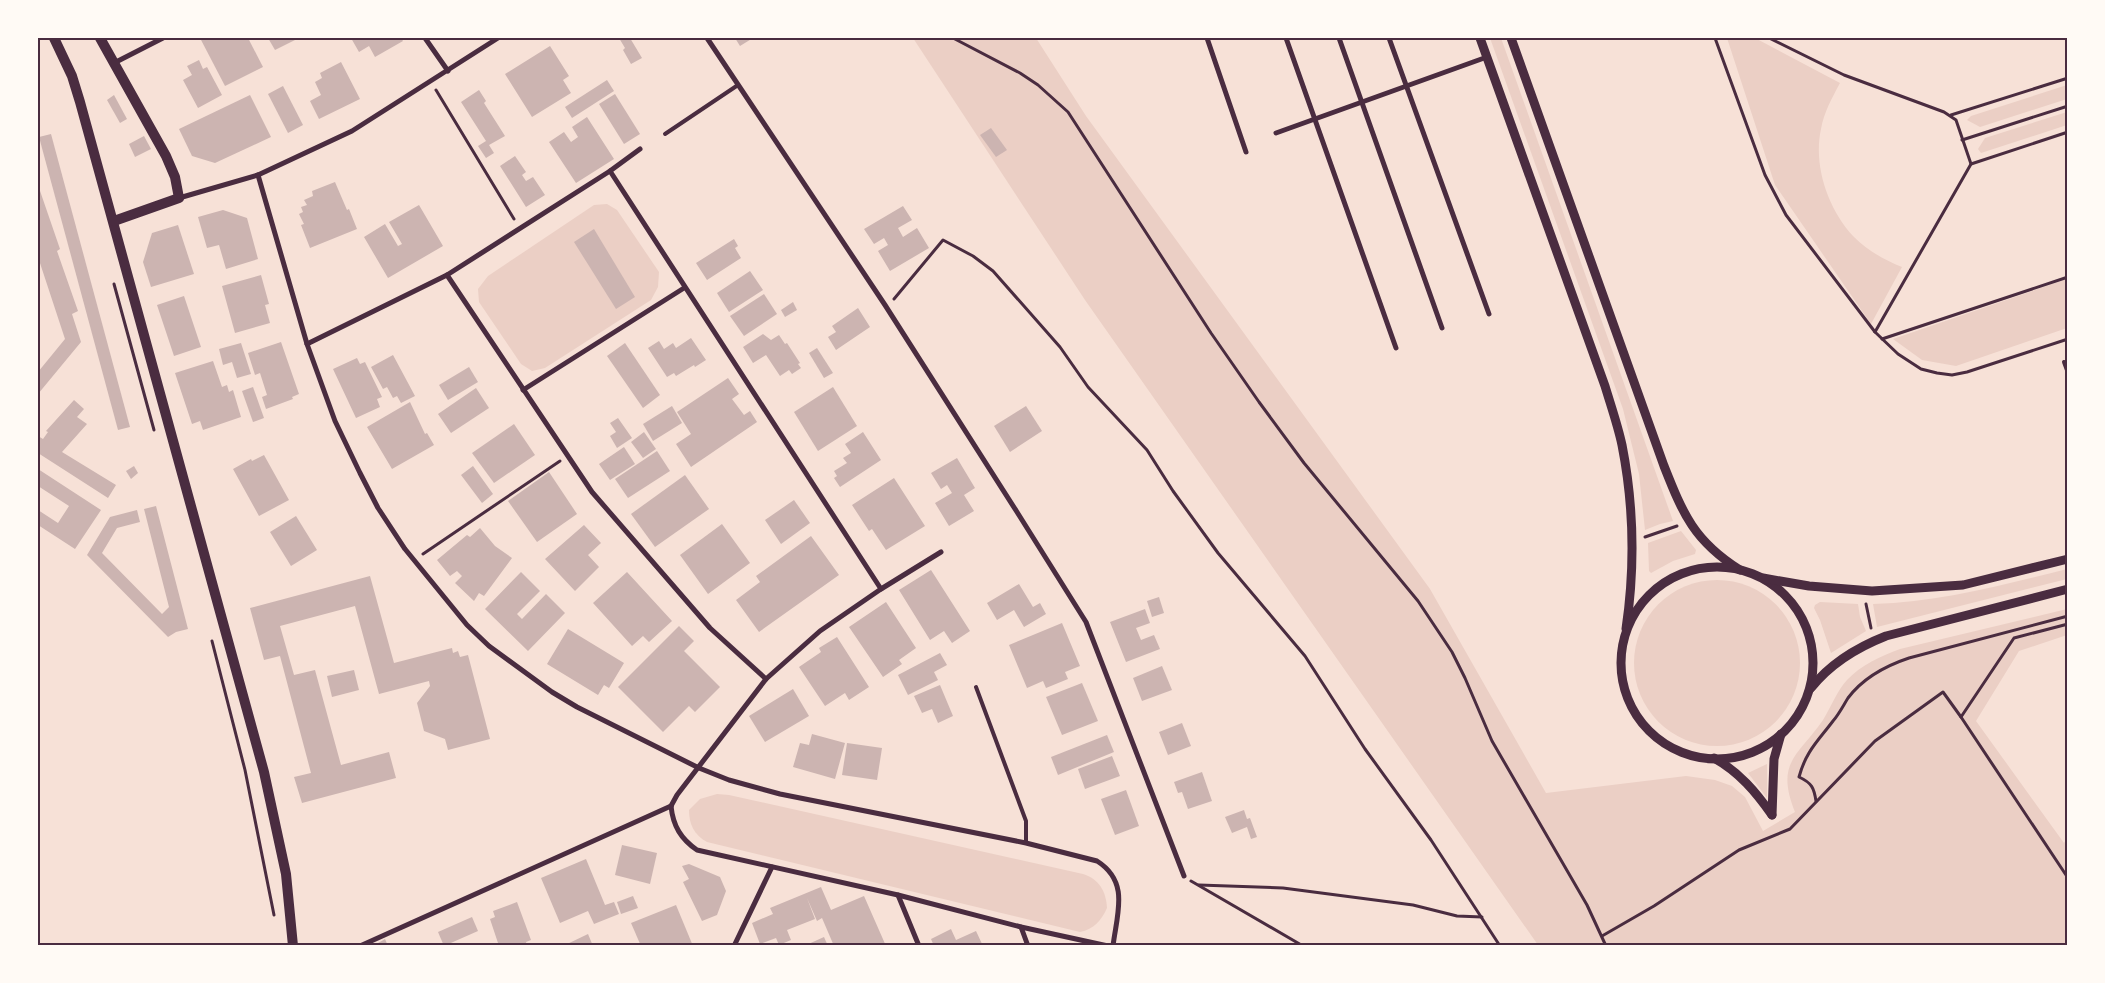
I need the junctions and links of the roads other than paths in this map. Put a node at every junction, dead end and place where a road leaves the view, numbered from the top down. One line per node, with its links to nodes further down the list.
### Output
1 (54, 38): 27 (main road)
2 (100, 38): 14 (main road)
3 (163, 38): 14 (street)
4 (425, 38): 15 (street)
5 (498, 38): 15 (street)
6 (707, 38): 16 (street)
7 (1207, 38): 23 (street)
8 (1286, 38): 19 (street)
9 (1339, 38): 18 (street)
10 (1390, 38): 17 (street)
11 (1480, 38): 13 (street)
12 (1511, 38): 39 (street)
13 (1488, 57): 17 (street); 42 (street)
14 (114, 63): 26 (main road)
15 (448, 71): 25 (street)
16 (738, 85): 20 (lane); 52 (street)
17 (1407, 86): 18 (street); 30 (street)
18 (1362, 102): 19 (street); 31 (street)
19 (1314, 120): 21 (street); 33 (street)
20 (665, 134)
21 (1276, 134)
22 (640, 149): 24 (street)
23 (1246, 152)
24 (610, 171): 28 (street); 29 (street)
25 (258, 175): 26 (street); 32 (street)
26 (179, 198): 27 (main road)
27 (114, 221): 55 (main road)
28 (447, 275): 32 (street); 36 (street)
29 (684, 288): 36 (street); 40 (street)
30 (1490, 314)
31 (1442, 328)
32 (307, 344): 48 (street)
33 (1396, 348)
34 (2064, 362): 35 (lane)
35 (2068, 373)
36 (523, 390): 43 (street)
37 (941, 552): 40 (street)
38 (2068, 559): 39 (street)
39 (1747, 574): 42 (street); 45 (street)
40 (880, 589): 43 (street)
41 (2068, 589): 45 (street)
42 (1626, 629): 47 (street)
43 (766, 679): 48 (street)
44 (976, 687): 50 (lane)
45 (1810, 691): 46 (street)
46 (1781, 733): 47 (street); 47 (street)
47 (1714, 758)
48 (699, 768): 49 (street); 50 (street)
49 (671, 806): 51 (street); 56 (street)
50 (1026, 843): 61 (street)
51 (772, 866): 53 (street); 57 (street)
52 (1184, 876)
53 (898, 895): 54 (street); 58 (street)
54 (1021, 927): 59 (street); 60 (street)
55 (293, 946)
56 (360, 946)
57 (734, 946)
58 (919, 946)
59 (1028, 946)
60 (1108, 946)
61 (1113, 946)

